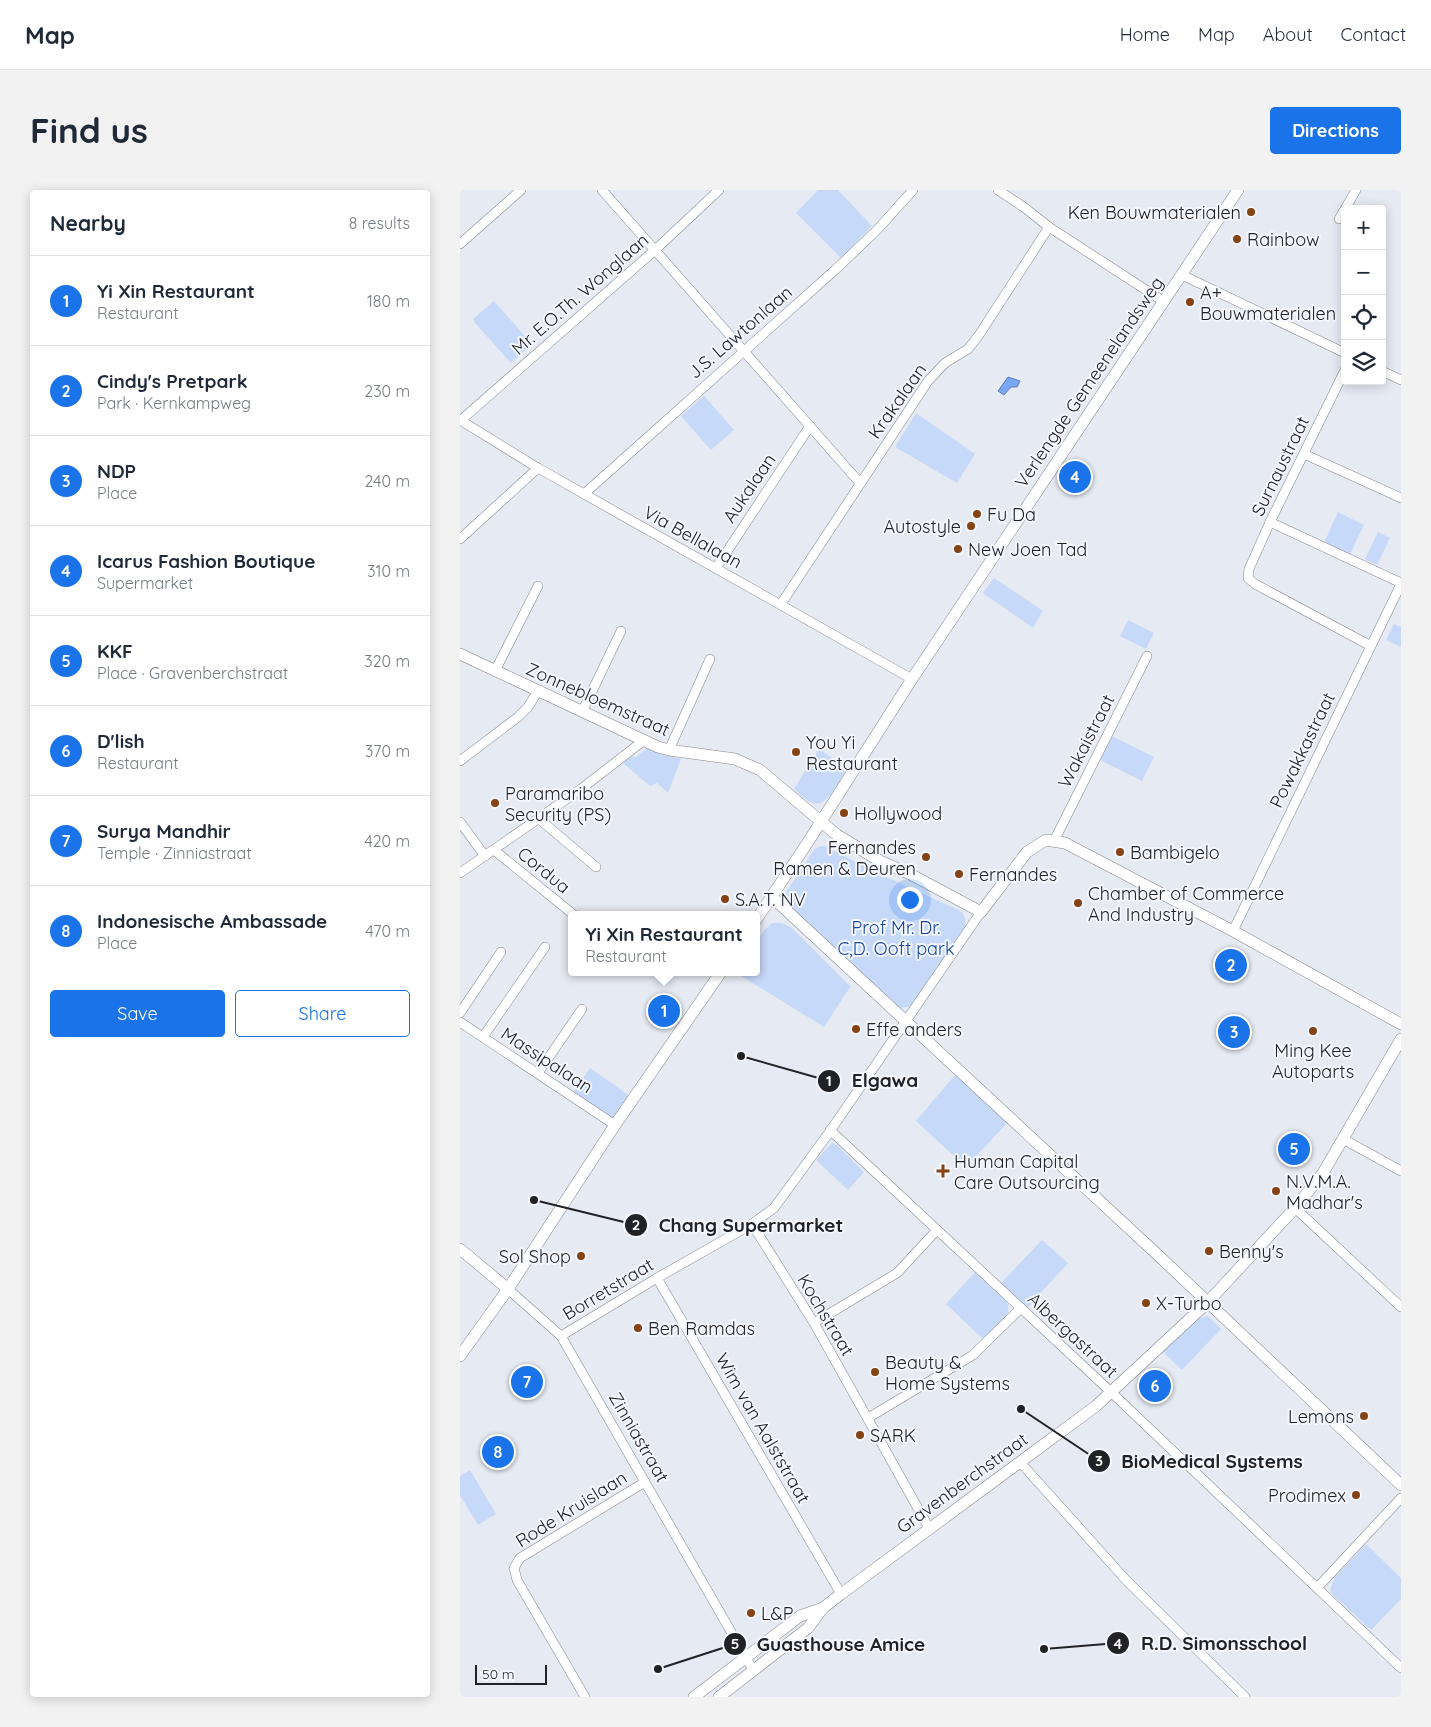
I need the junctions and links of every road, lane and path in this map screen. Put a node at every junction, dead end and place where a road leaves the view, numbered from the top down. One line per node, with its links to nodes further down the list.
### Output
1 (521, 190): 14 (street)
2 (602, 190): 15 (street)
3 (719, 190): 15 (street, Mr. E.O.Th. Wonglaan)
4 (913, 190): 18 (street, J.S. Lawtonlaan)
5 (998, 190): 10 (street)
6 (1008, 190): 10 (street)
7 (1238, 190): 16 (street, Verlengde Gemeenelandsweg)
8 (1356, 190): 9 (street)
9 (1347, 205)
10 (1025, 208): 13 (street)
11 (1341, 216): 12 (street)
12 (1339, 219)
13 (1049, 227): 17 (street); 27 (street, Krakalaan)
14 (460, 244)
15 (655, 250): 18 (street); 23 (street, Mr. E.O.Th. Wonglaan)
16 (1182, 275): 17 (street, Verlengde Gemeenelandsweg); 19 (street)
17 (1164, 301): 42 (street, Verlengde Gemeenelandsweg)
18 (744, 350): 24 (street); 28 (street, J.S. Lawtonlaan)
19 (1341, 351)
20 (1386, 373): 22 (street)
21 (1341, 378): 25 (street, Surnaustraat)
22 (1401, 380)
23 (460, 421): 26 (street, Via Bellalaan)
24 (810, 426): 27 (street); 32 (street, Aukalaan)
25 (1304, 454): 29 (street); 30 (street, Surnaustraat)
26 (538, 468): 28 (street, Via Bellalaan); 31 (street)
27 (860, 483): 35 (street, Krakalaan)
28 (584, 494): 32 (street, Via Bellalaan)
29 (1401, 498)
30 (1270, 522): 33 (street); 37 (street, Surnaustraat)
31 (460, 539)
32 (716, 568): 35 (street, Via Bellalaan)
33 (1401, 583): 37 (street, Powakkastraat)
34 (538, 586): 41 (street)
35 (781, 604): 42 (street, Via Bellalaan)
36 (621, 631): 44 (street)
37 (1371, 646): 60 (street, Powakkastraat)
38 (460, 654): 41 (street, Zonnebloemstraat)
39 (1147, 656): 51 (street, Wakaistraat)
40 (710, 659): 46 (street)
41 (495, 671): 43 (street, Zonnebloemstraat)
42 (912, 679): 50 (street, Verlengde Gemeenelandsweg)
43 (538, 691): 44 (street, Zonnebloemstraat); 47 (street)
44 (582, 712): 45 (street, Zonnebloemstraat)
45 (643, 741): 46 (street, Zonnebloemstraat); 48 (street)
46 (669, 750): 50 (street, Zonnebloemstraat)
47 (460, 761)
48 (538, 818): 52 (street); 54 (street)
49 (460, 822): 53 (street)
50 (821, 822): 56 (street, Verlengde Gemeenelandsweg); 58 (street, Zonnebloemstraat)
51 (1054, 841): 58 (street); 60 (street)
52 (494, 850): 53 (street); 57 (street, Cordua)
53 (485, 856): 55 (street)
54 (596, 868)
55 (460, 874)
56 (772, 897): 59 (street, Verlengde Gemeenelandsweg); 66 (street)
57 (569, 911)
58 (981, 912): 66 (street, Borretstraat)
59 (760, 914)
60 (1233, 931): 68 (street)
61 (544, 947): 69 (street)
62 (502, 952): 65 (street)
63 (718, 976): 72 (street)
64 (582, 1009): 71 (street)
65 (460, 1013)
66 (905, 1021): 73 (street, Borretstraat); 82 (street)
67 (460, 1022): 69 (street, Massipalaan)
68 (1401, 1024)
69 (483, 1037): 71 (street, Massipalaan)
70 (1401, 1039): 74 (street, Gravenberchstraat)
71 (538, 1073): 72 (street, Massipalaan)
72 (616, 1125): 81 (street)
73 (830, 1130): 77 (street, Borretstraat); 78 (street, Albergastraat)
74 (1343, 1139): 75 (street); 76 (street, Gravenberchstraat)
75 (1401, 1170)
76 (1295, 1208): 82 (street, Gravenberchstraat); 83 (street)
77 (752, 1224): 80 (street, Borretstraat); 85 (street, Kochstraat)
78 (937, 1230): 84 (street, Albergastraat); 85 (street)
79 (460, 1249): 81 (street, Zinniastraat)
80 (657, 1278): 86 (street, Borretstraat); 96 (street, Wim van Aalststraat)
81 (508, 1290): 86 (street, Zinniastraat); 87 (street)
82 (1208, 1302): 88 (street, Gravenberchstraat); 92 (street)
83 (1401, 1306)
84 (1021, 1308): 88 (street, Albergastraat); 89 (street)
85 (814, 1323): 89 (street, Kochstraat)
86 (561, 1336): 91 (street, Zinniastraat)
87 (460, 1356)
88 (1111, 1392): 90 (street, Gravenberchstraat); 95 (street, Albergastraat)
89 (868, 1418): 94 (street, Kochstraat)
90 (1020, 1462): 94 (street, Gravenberchstraat); 104 (street)
91 (645, 1482): 98 (street, Zinniastraat); 101 (street, Rode Kruislaan)
92 (1401, 1485)
93 (1401, 1498): 95 (street)
94 (929, 1528): 96 (street, Gravenberchstraat)
95 (1317, 1588): 99 (street, Albergastraat)
96 (841, 1594): 97 (street, Gravenberchstraat)
97 (824, 1608): 98 (street, Gravenberchstraat); 100 (street, Gravenberchstraat)
98 (746, 1658): 100 (street, Zinniastraat); 102 (street, Gravenberchstraat)
99 (1401, 1668)
100 (753, 1670): 103 (street, Gravenberchstraat)
101 (585, 1697)
102 (694, 1697)
103 (719, 1697)
104 (1245, 1697)

